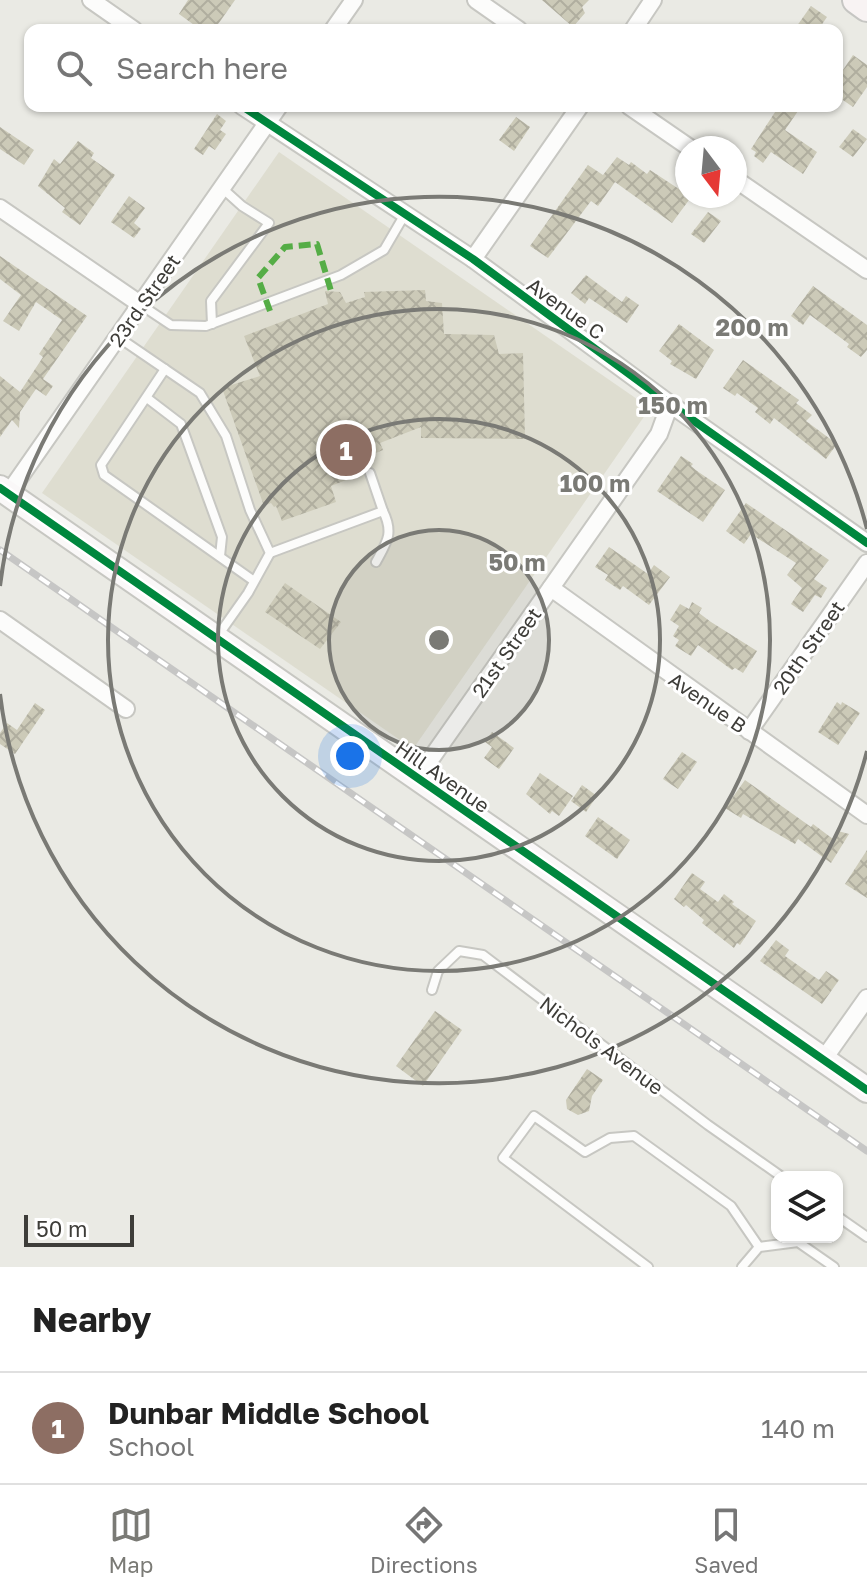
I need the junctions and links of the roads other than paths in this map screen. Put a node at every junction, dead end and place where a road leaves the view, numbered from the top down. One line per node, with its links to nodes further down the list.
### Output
1 (91, 0): 7 (street)
2 (354, 0): 8 (street)
3 (476, 0): 9 (street)
4 (653, 0): 10 (street)
5 (856, 0): 6 (main road)
6 (867, 8)
7 (125, 24)
8 (337, 24)
9 (510, 24)
10 (637, 24)
11 (251, 112): 15 (street, Avenue C)
12 (275, 112): 15 (street, 23rd Street)
13 (576, 112): 21 (street)
14 (638, 112): 16 (street)
15 (267, 123): 18 (street, 23rd Street); 20 (street, Avenue C)
16 (675, 138)
17 (747, 187): 22 (street)
18 (222, 188): 23 (street, 23rd Street); 24 (lane)
19 (0, 208): 23 (street)
20 (405, 214): 21 (street, Avenue C); 24 (lane)
21 (473, 259): 28 (street, Avenue C)
22 (867, 270)
23 (140, 304): 24 (lane); 25 (street, 23rd Street)
24 (212, 324)
25 (118, 337): 26 (lane); 30 (street, 23rd Street)
26 (165, 369): 27 (lane); 33 (lane)
27 (147, 398): 34 (lane); 34 (lane)
28 (670, 404): 32 (street, Avenue C); 38 (street, 21st Street)
29 (370, 473): 31 (lane)
30 (4, 491): 40 (street, Hill Avenue)
31 (383, 511): 33 (lane); 35 (lane)
32 (867, 543)
33 (270, 553): 37 (lane)
34 (220, 556): 37 (lane)
35 (376, 562)
36 (867, 563): 42 (street, 20th Street)
37 (254, 581): 40 (lane)
38 (551, 588): 42 (street, Avenue B); 43 (street, 21st Street)
39 (0, 620): 41 (street)
40 (217, 638): 43 (street, Hill Avenue)
41 (126, 709)
42 (749, 731): 44 (street, Avenue B)
43 (418, 777): 47 (street, Hill Avenue)
44 (867, 815)
45 (432, 990): 49 (lane, Nichols Avenue)
46 (867, 998): 47 (street)
47 (823, 1060): 48 (street, Hill Avenue)
48 (867, 1090)
49 (773, 1171)
50 (843, 1220): 51 (lane)
51 (867, 1237)
52 (759, 1247): 53 (lane); 54 (lane); 55 (lane)
53 (648, 1267)
54 (742, 1267)
55 (834, 1267)

